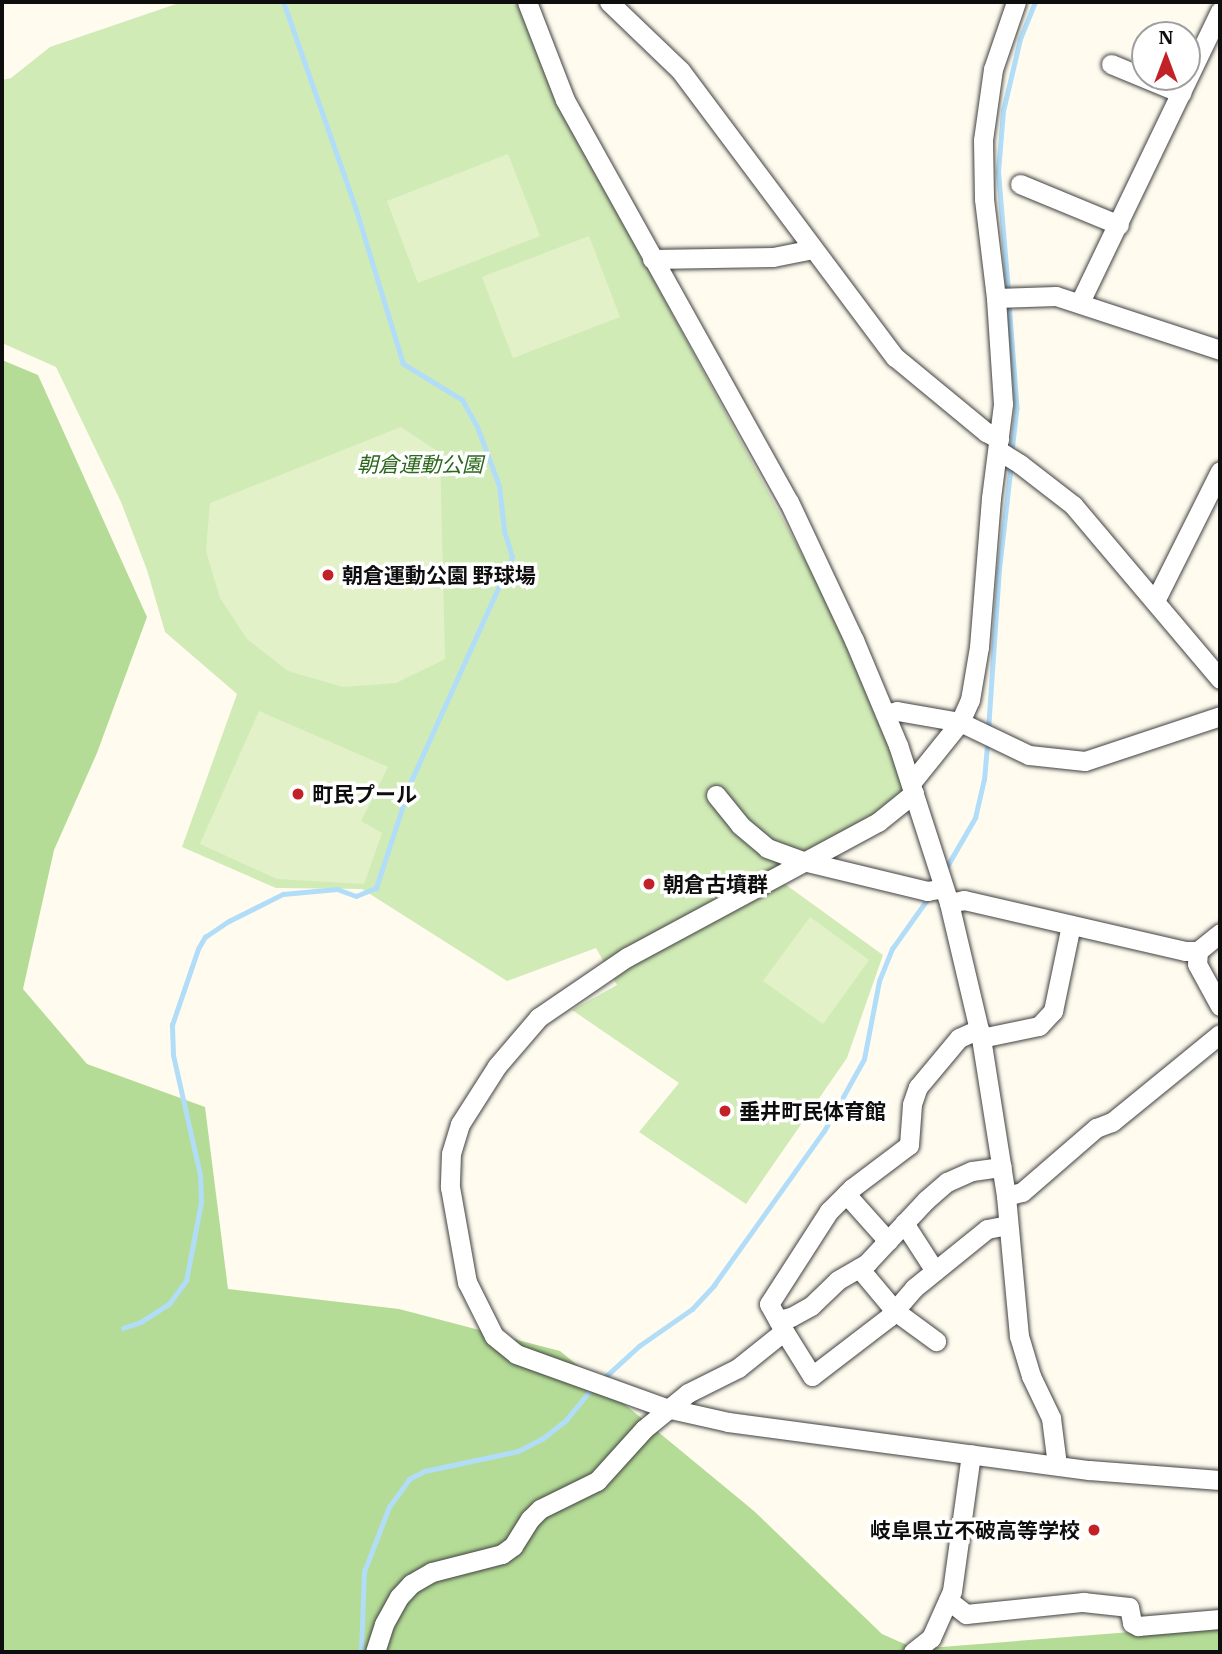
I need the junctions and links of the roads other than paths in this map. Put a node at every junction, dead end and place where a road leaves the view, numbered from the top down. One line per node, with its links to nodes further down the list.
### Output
1 (527, 2): 10 (street)
2 (609, 2): 9 (street)
3 (1016, 2): 11 (street)
4 (1220, 11): 6 (street)
5 (1111, 64): 6 (street)
6 (1181, 93): 8 (street)
7 (1020, 184): 8 (street)
8 (1119, 225): 12 (street)
9 (813, 248): 10 (street); 14 (street)
10 (652, 259): 18 (street)
11 (1005, 297): 12 (street); 14 (street)
12 (1080, 302): 13 (street)
13 (1220, 351)
14 (1005, 453): 16 (street); 20 (street)
15 (1220, 471): 16 (street)
16 (1155, 601): 17 (street)
17 (1220, 679)
18 (886, 713): 20 (street); 21 (street)
19 (1220, 716): 20 (street)
20 (960, 722): 21 (street)
21 (913, 788): 23 (street); 24 (street)
22 (716, 794): 23 (street)
23 (803, 861): 24 (street); 42 (street)
24 (947, 896): 25 (street); 29 (street)
25 (1071, 925): 27 (street); 29 (street)
26 (1220, 933): 27 (street)
27 (1198, 951): 28 (street)
28 (1220, 1006)
29 (980, 1033): 31 (street); 32 (street)
30 (1220, 1034): 33 (street)
31 (1002, 1167): 33 (street); 34 (street)
32 (846, 1194): 36 (street); 40 (street)
33 (1006, 1196): 35 (street)
34 (904, 1223): 36 (street); 38 (street)
35 (1008, 1225): 38 (street); 44 (street)
36 (888, 1241): 37 (street)
37 (859, 1268): 39 (street); 40 (street)
38 (935, 1271): 39 (street)
39 (895, 1311): 40 (street); 41 (street)
40 (781, 1326): 42 (street)
41 (936, 1340)
42 (666, 1408): 43 (street); 48 (street)
43 (971, 1454): 44 (street); 46 (street)
44 (1057, 1465): 45 (street)
45 (1220, 1480)
46 (948, 1600): 47 (street); 49 (street)
47 (1220, 1619)
48 (375, 1652)
49 (913, 1652)

